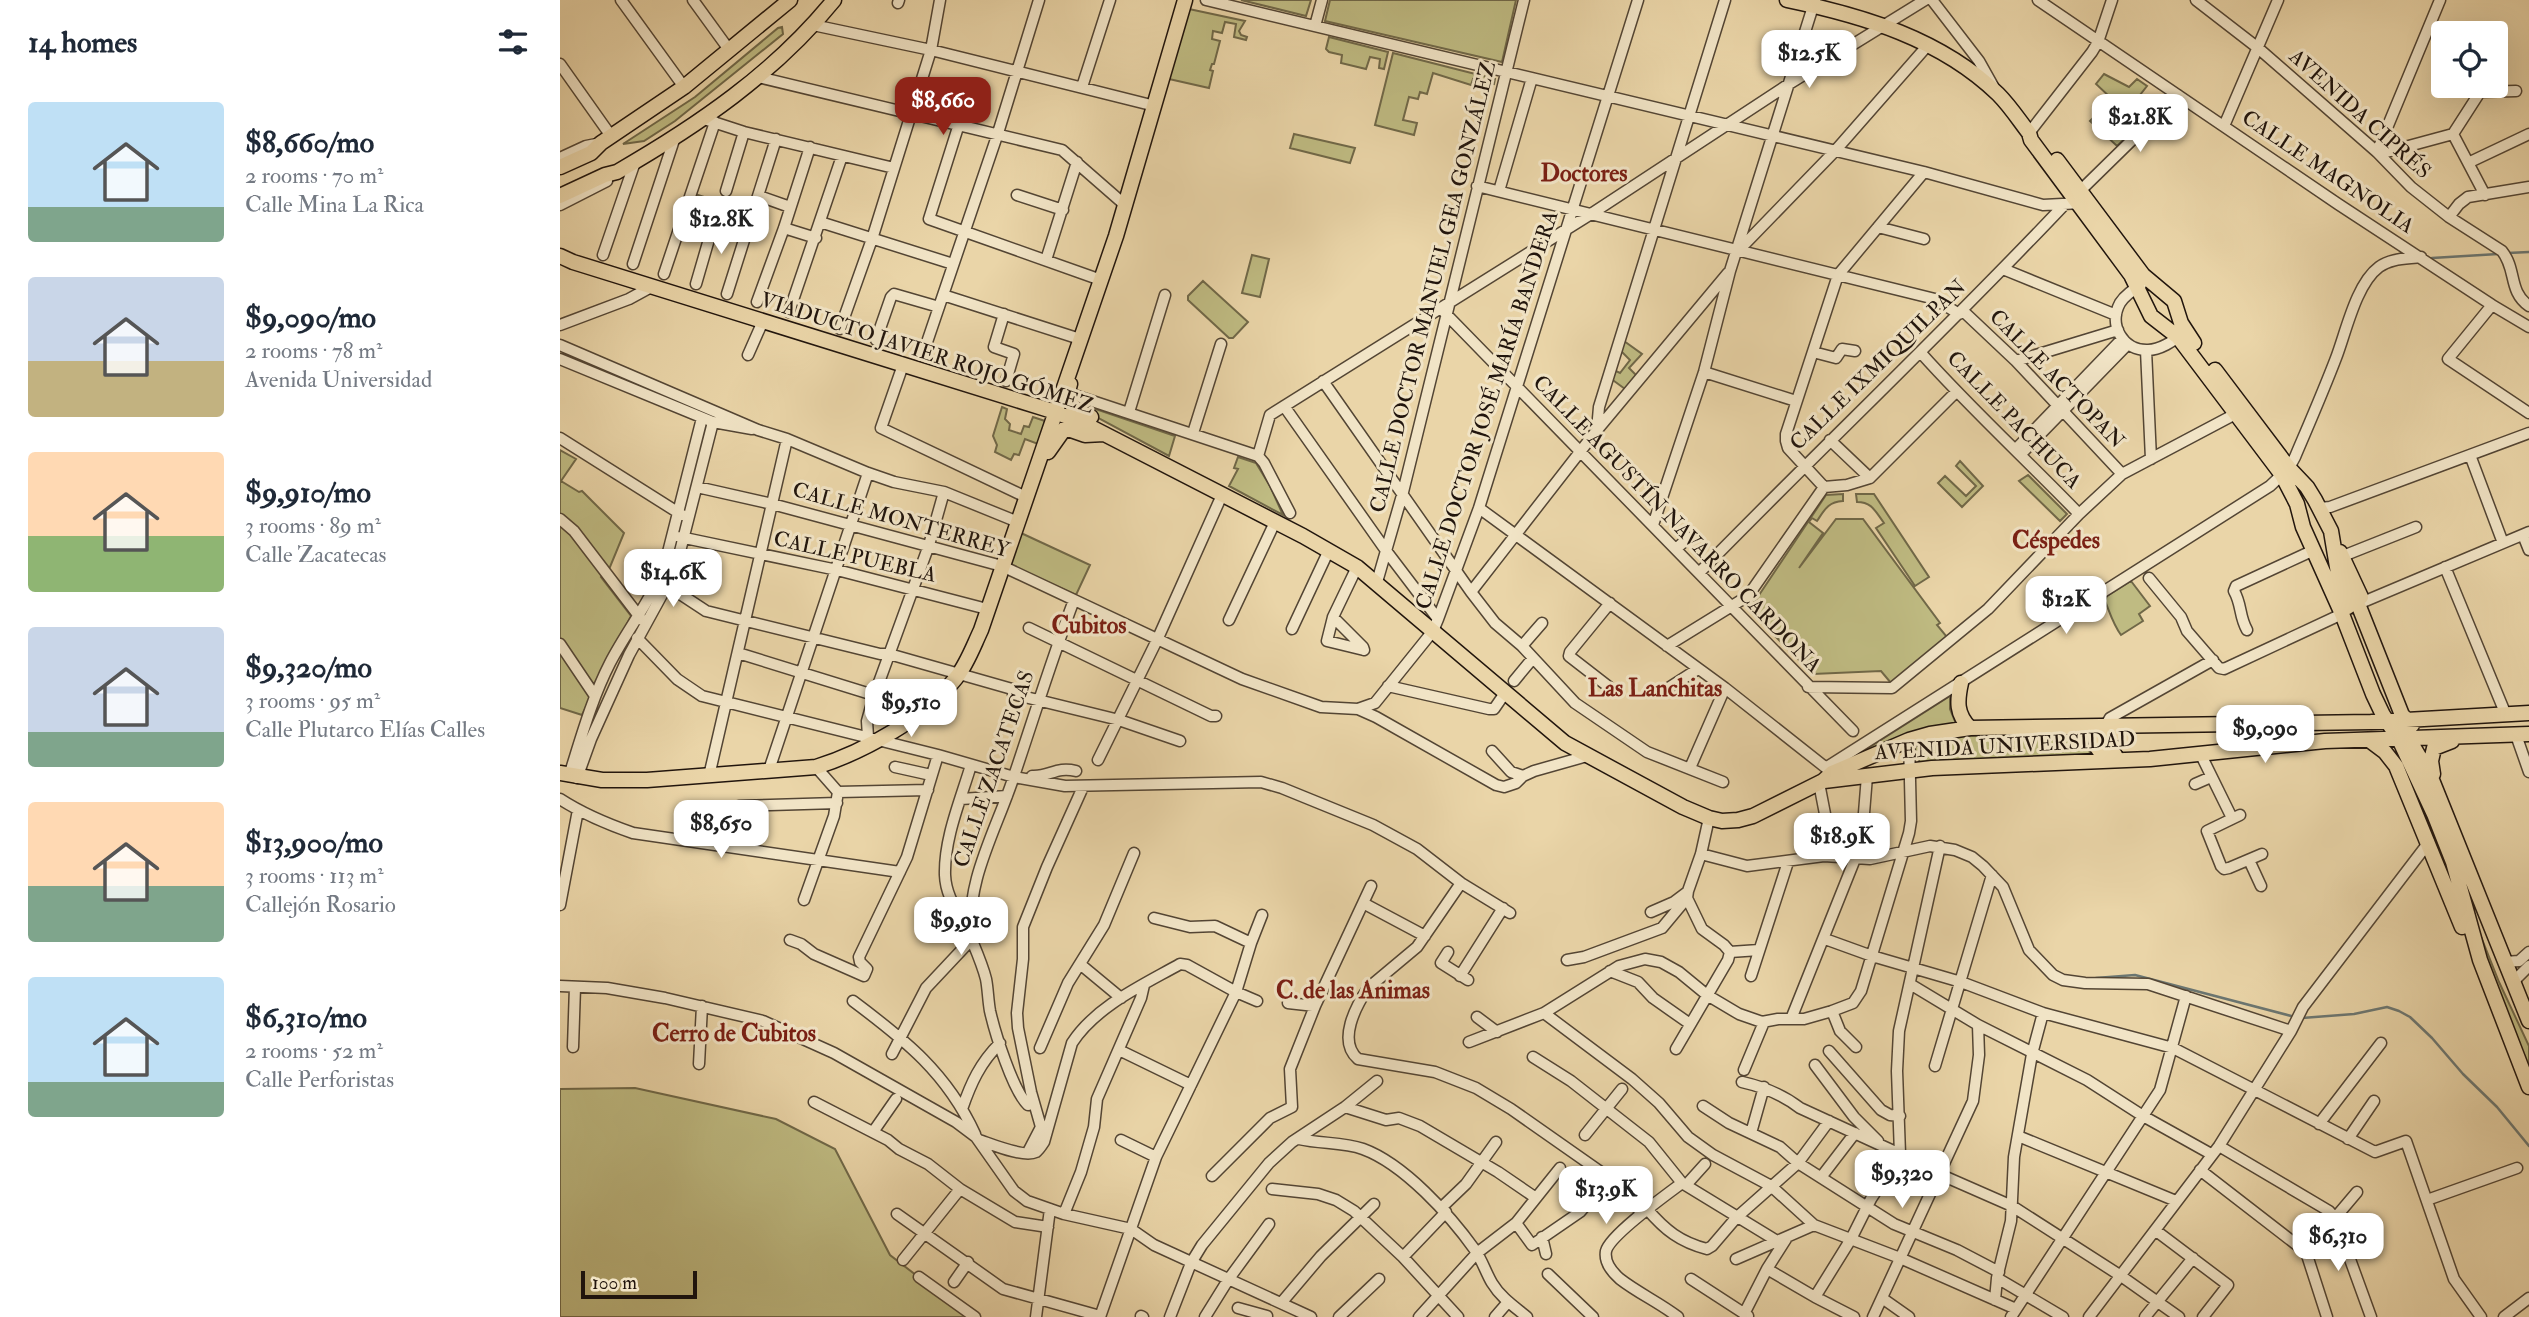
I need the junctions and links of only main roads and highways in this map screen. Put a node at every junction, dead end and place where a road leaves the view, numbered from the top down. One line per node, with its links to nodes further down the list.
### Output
1 (834, 0): 7 (main road)
2 (1185, 0): 11 (main road)
3 (1787, 0): 5 (main road)
4 (785, 2): 6 (main road)
5 (1814, 3): 9 (main road)
6 (560, 167)
7 (560, 196)
8 (564, 260): 12 (main road, VIADUCTO JAVIER ROJO GÓMEZ)
9 (2143, 284): 10 (main road); 10 (main road)
10 (2181, 335): 15 (main road)
11 (1065, 392): 12 (main road); 13 (main road)
12 (1055, 412): 13 (main road, VIADUCTO JAVIER ROJO GÓMEZ); 14 (main road)
13 (1106, 434): 14 (main road); 33 (main road, VIADUCTO JAVIER ROJO GÓMEZ)
14 (1039, 461): 32 (main road)
15 (2286, 472): 16 (main road); 17 (main road)
16 (2297, 504): 18 (main road); 20 (main road)
17 (2331, 531): 18 (main road); 26 (main road)
18 (2338, 573): 26 (main road)
19 (1962, 683): 25 (main road)
20 (2373, 694): 23 (main road); 26 (main road)
21 (2529, 713): 22 (main road)
22 (2430, 719): 26 (main road); 28 (main road)
23 (2363, 722): 24 (main road, AVENIDA UNIVERSIDAD); 26 (main road); 30 (main road)
24 (2180, 726): 25 (main road, AVENIDA UNIVERSIDAD); 31 (main road)
25 (1970, 728): 33 (main road, AVENIDA UNIVERSIDAD)
26 (2400, 729): 28 (main road); 30 (main road); 34 (main road); 35 (main road)
27 (2522, 735): 29 (main road)
28 (2429, 738): 29 (main road)
29 (2468, 738): 34 (main road)
30 (2369, 740): 31 (main road, AVENIDA UNIVERSIDAD); 36 (main road)
31 (2150, 758): 33 (main road, AVENIDA UNIVERSIDAD)
32 (569, 776)
33 (1827, 777)
34 (2434, 782): 37 (main road)
35 (2458, 884): 36 (main road); 37 (main road)
36 (2480, 960): 39 (main road)
37 (2523, 1007): 38 (main road)
38 (2529, 1021)
39 (2529, 1087)

